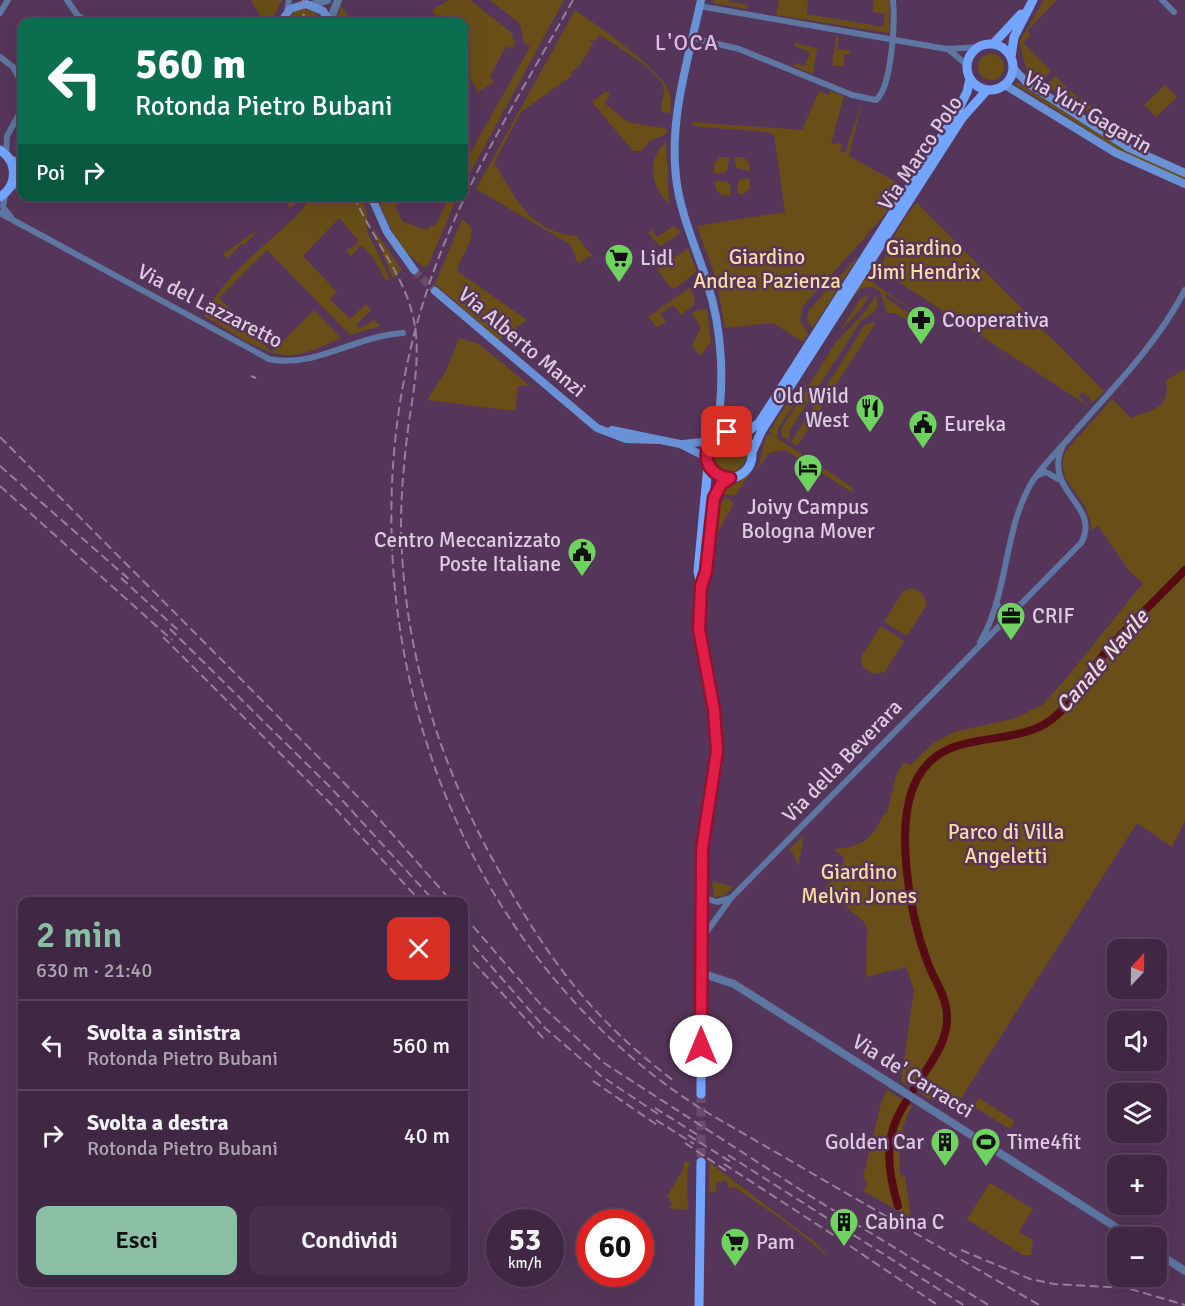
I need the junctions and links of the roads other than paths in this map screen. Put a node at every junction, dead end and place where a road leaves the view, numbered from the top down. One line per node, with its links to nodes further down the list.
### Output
1 (8, 0): 12 (street)
2 (67, 0): 13 (street)
3 (288, 0): 16 (street)
4 (327, 0): 8 (street)
5 (338, 0): 19 (street)
6 (894, 0): 21 (street)
7 (1162, 0): 11 (street)
8 (306, 3): 17 (main road); 18 (main road)
9 (700, 3): 20 (main road); 21 (street)
10 (1031, 3): 22 (main road); 26 (main road)
11 (1174, 12)
12 (0, 13)
13 (78, 16): 14 (street); 15 (street)
14 (76, 18)
15 (82, 18)
16 (282, 18)
17 (283, 18)
18 (327, 18)
19 (331, 18)
20 (692, 38): 21 (street); 49 (main road)
21 (892, 39): 24 (street)
22 (993, 44): 23 (main road); 26 (main road)
23 (979, 47): 24 (street); 27 (main road)
24 (947, 49): 27 (street)
25 (0, 57): 29 (street)
26 (1011, 57): 28 (main road)
27 (967, 65): 30 (main road)
28 (1014, 69): 31 (main road); 38 (main road, Via Yuri Gagarin)
29 (18, 74)
30 (970, 79): 32 (main road); 50 (main road, Via Marco Polo)
31 (1005, 85): 32 (main road); 40 (main road, Via Yuri Gagarin)
32 (987, 90): 54 (main road, Via Marco Polo)
33 (18, 116): 34 (street)
34 (7, 136): 35 (street); 36 (street)
35 (0, 142)
36 (5, 154): 37 (main road); 41 (main road)
37 (18, 162)
38 (1185, 173)
39 (18, 182): 41 (main road)
40 (1185, 184)
41 (5, 193): 44 (street)
42 (373, 201): 45 (main road)
43 (0, 213): 44 (street, Via del Lazzaretto)
44 (13, 220): 48 (street, Via del Lazzaretto)
45 (414, 270)
46 (1185, 290): 53 (street, Via della Beverara)
47 (435, 291): 52 (main road, Via Alberto Manzi)
48 (403, 333)
49 (720, 406): 50 (main road); 51 (main road)
50 (737, 434): 51 (main road); 54 (main road)
51 (713, 439): 52 (main road, Via Alberto Manzi); 55 (main road)
52 (680, 444): 55 (main road, Via Alberto Manzi)
53 (1062, 447): 56 (street, Via della Beverara); 58 (street)
54 (752, 452): 57 (main road)
55 (707, 462): 57 (main road); 59 (main road)
56 (1037, 475): 58 (street); 60 (street, Via della Beverara)
57 (730, 478): 59 (main road)
58 (1059, 479): 61 (street, Via della Beverara)
59 (701, 586): 63 (main road)
60 (996, 603): 61 (street); 62 (street, Via della Beverara)
61 (1011, 613): 62 (street, Via della Beverara)
62 (977, 647): 64 (street, Via della Beverara)
63 (702, 897): 64 (street); 65 (main road)
64 (731, 898): 65 (street, Via della Beverara)
65 (701, 940): 66 (main road)
66 (701, 973): 67 (main road); 69 (street, Via de' Carracci)
67 (701, 1094)
68 (701, 1162): 72 (main road)
69 (1116, 1227)
70 (1167, 1259): 71 (street)
71 (1185, 1271)
72 (700, 1292): 73 (main road); 74 (main road)
73 (699, 1306)
74 (705, 1306)

